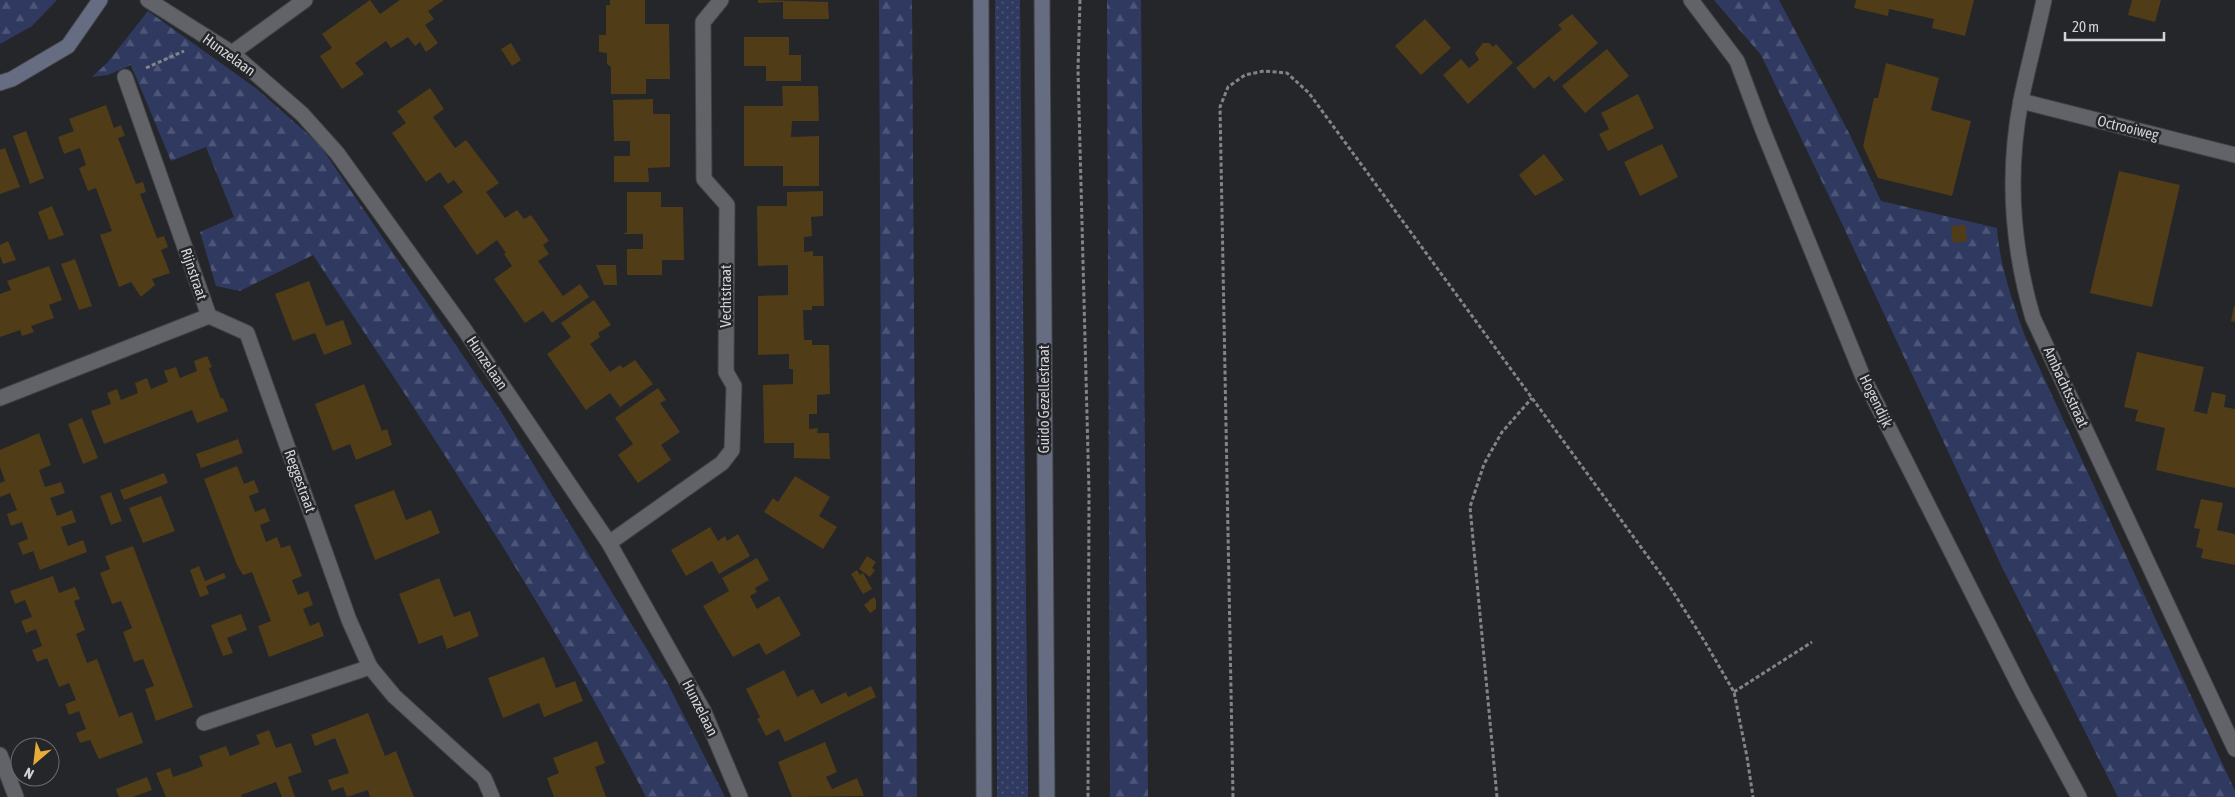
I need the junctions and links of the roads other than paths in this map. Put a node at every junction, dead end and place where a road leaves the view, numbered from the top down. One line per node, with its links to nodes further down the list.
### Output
1 (100, 0): 11 (main road)
2 (148, 0): 9 (street, Hunzelaan)
3 (305, 0): 9 (street)
4 (721, 0): 16 (street, Vechtstraat)
5 (981, 0): 24 (main road)
6 (1042, 0): 25 (main road, Guido Gezellestraat)
7 (1691, 0): 26 (street, Hogendijk)
8 (2044, 0): 12 (street, Ambachtsstraat)
9 (232, 54): 16 (street, Hunzelaan)
10 (125, 77): 14 (street, Rijnstraat)
11 (0, 83)
12 (2021, 101): 13 (street, Octrooiweg); 19 (street, Ambachtsstraat)
13 (2235, 155)
14 (209, 316): 15 (street, Rijnstraat); 17 (street, Reggestraat)
15 (0, 398)
16 (609, 543): 23 (street, Hunzelaan)
17 (370, 667): 18 (street); 22 (street, Reggestraat)
18 (204, 723)
19 (2235, 749)
20 (0, 755): 21 (street)
21 (16, 797)
22 (492, 797)
23 (740, 797)
24 (984, 797)
25 (1046, 797)
26 (2079, 797)

